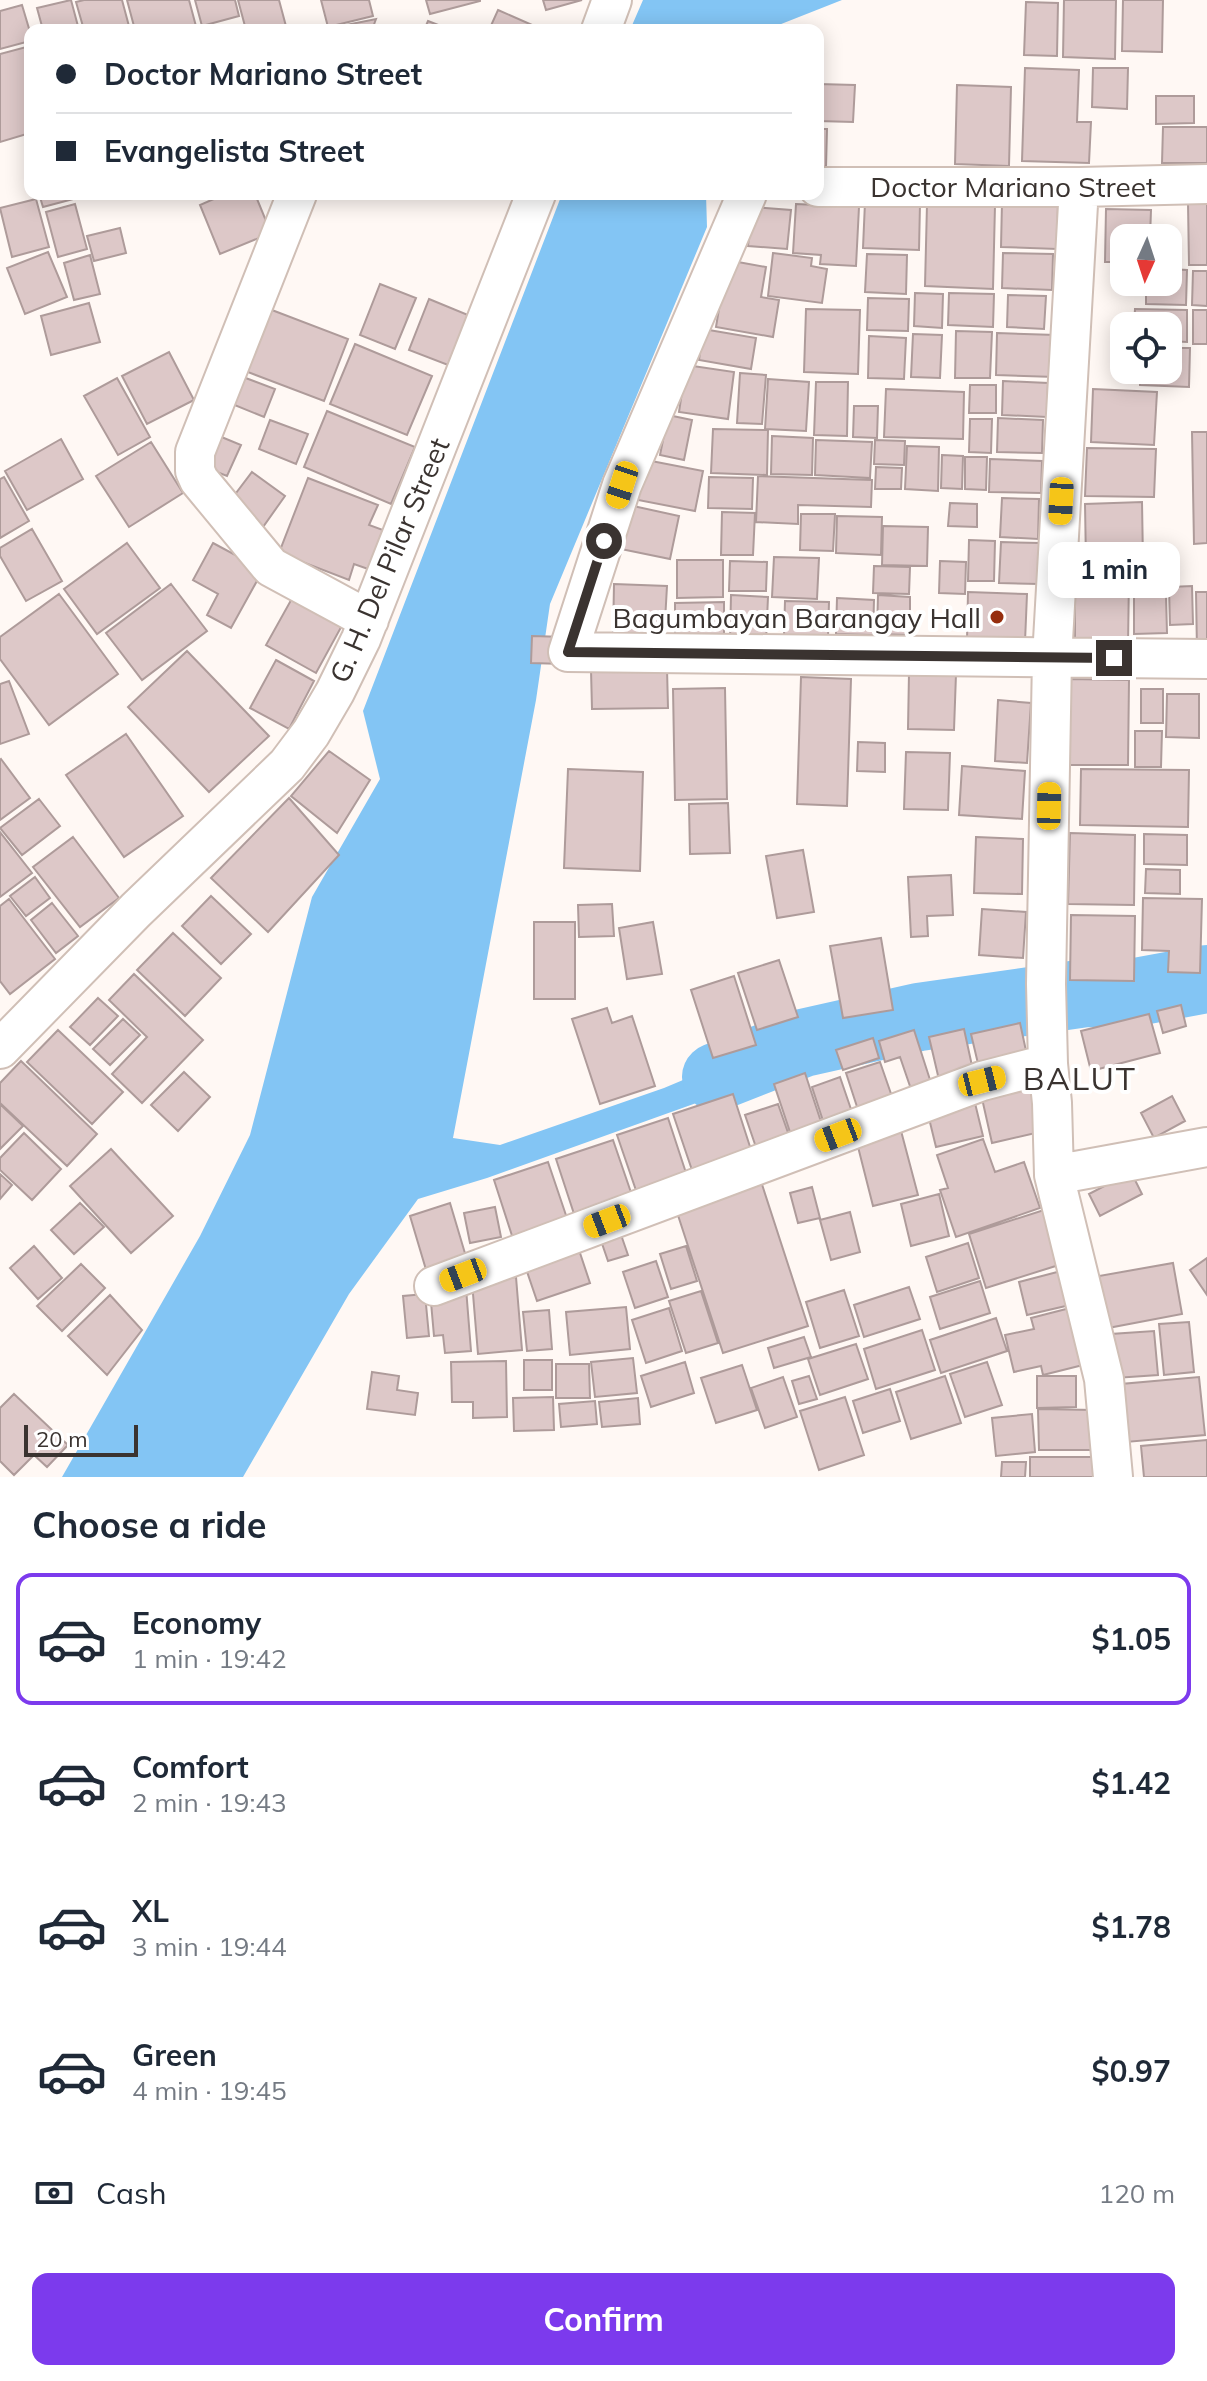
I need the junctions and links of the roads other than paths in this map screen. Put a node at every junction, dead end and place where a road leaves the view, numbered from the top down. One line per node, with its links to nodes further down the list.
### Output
1 (612, 0): 2 (street)
2 (603, 24)
3 (1207, 184): 5 (street, Doctor Mariano Street)
4 (824, 187): 5 (street, Doctor Mariano Street)
5 (1079, 187): 10 (street)
6 (295, 200): 9 (street)
7 (534, 200): 9 (street, G. H. Del Pilar Street)
8 (744, 200): 10 (street)
9 (369, 620): 12 (street, G. H. Del Pilar Street)
10 (1052, 658): 11 (street); 13 (street)
11 (1207, 659)
12 (0, 1049)
13 (1048, 1064): 15 (street); 16 (street)
14 (1203, 1155): 15 (street)
15 (1054, 1175): 17 (street)
16 (434, 1286)
17 (1113, 1477)

